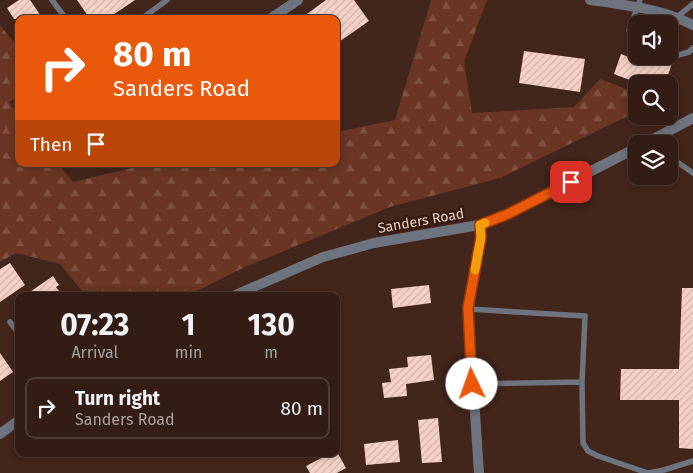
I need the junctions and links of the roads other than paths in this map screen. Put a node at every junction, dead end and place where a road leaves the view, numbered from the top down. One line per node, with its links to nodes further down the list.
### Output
1 (52, 0): 7 (lane)
2 (168, 0): 8 (lane)
3 (298, 0): 9 (street)
4 (595, 0): 5 (street)
5 (639, 4): 10 (street)
6 (693, 4): 11 (lane)
7 (63, 15)
8 (147, 15)
9 (276, 15)
10 (672, 15)
11 (678, 17): 12 (street)
12 (693, 26)
13 (693, 48): 14 (lane)
14 (678, 56)
15 (693, 118): 16 (street)
16 (662, 135)
17 (628, 152): 20 (street, Sanders Road)
18 (678, 162): 19 (lane)
19 (693, 173)
20 (480, 225): 21 (street, Sanders Road); 22 (street)
21 (242, 292)
22 (468, 308): 25 (lane); 26 (street)
23 (10, 322): 24 (lane)
24 (15, 329)
25 (582, 382): 26 (lane); 29 (lane)
26 (472, 384): 30 (street)
27 (15, 423): 28 (street)
28 (0, 434)
29 (693, 461)
30 (479, 473)

